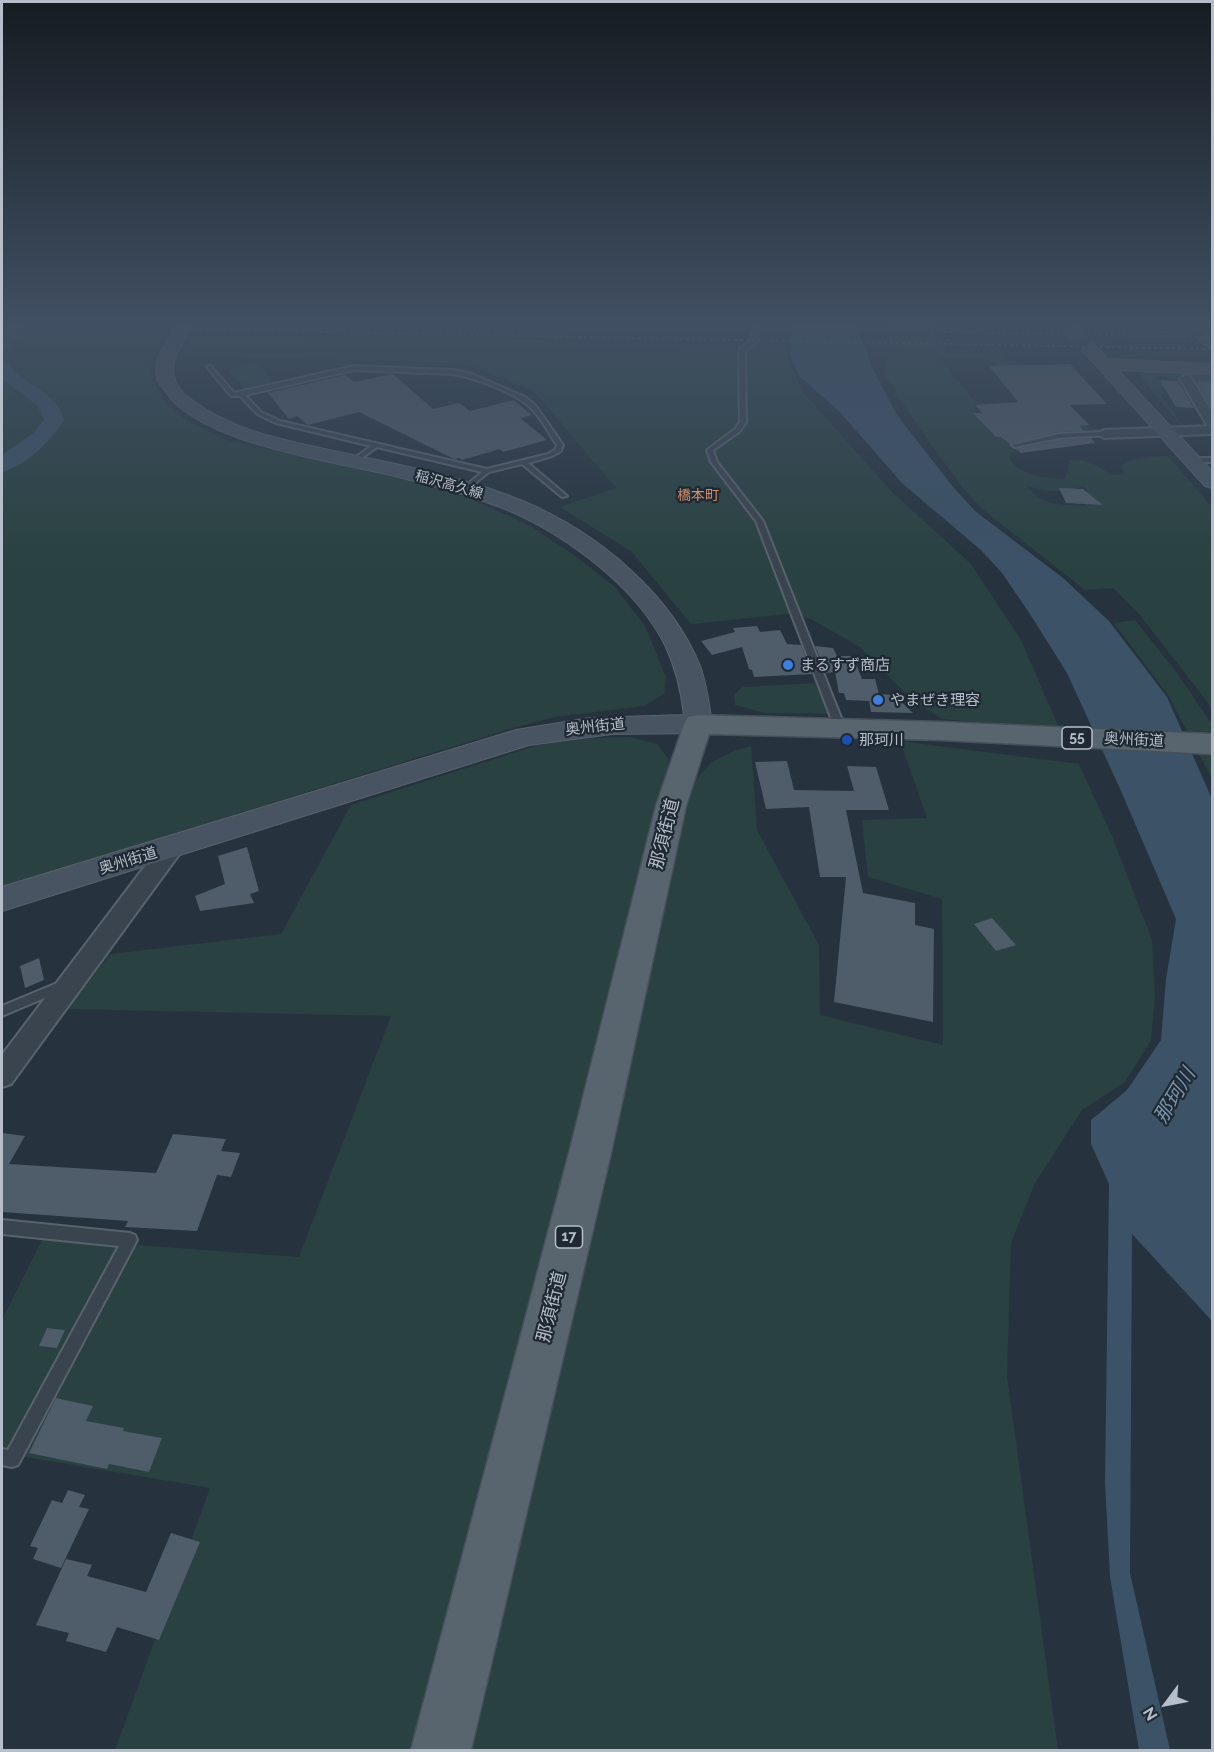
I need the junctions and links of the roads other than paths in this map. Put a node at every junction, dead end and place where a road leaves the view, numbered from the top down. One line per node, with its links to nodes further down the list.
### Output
1 (190, 408): 15 (main road, 稲沢高久線)
2 (254, 408): 11 (lane)
3 (534, 408): 16 (lane)
4 (743, 408): 22 (lane)
5 (1145, 408): 9 (main road)
6 (1203, 408): 7 (street)
7 (1212, 422)
8 (1212, 430): 9 (street)
9 (1167, 432): 10 (street); 13 (main road)
10 (1104, 434): 12 (lane)
11 (376, 445): 15 (lane); 17 (lane)
12 (1015, 445)
13 (1193, 460): 14 (lane); 18 (main road)
14 (1212, 460)
15 (354, 461): 19 (main road, 稲沢高久線)
16 (524, 462): 17 (lane); 20 (lane)
17 (487, 471): 19 (lane)
18 (1212, 482)
19 (465, 489): 21 (main road, 稲沢高久線)
20 (564, 496)
21 (698, 724): 22 (main road, 奥州街道 / 55); 24 (main road, 奥州街道); 31 (main road, 那須街道 / 17)
22 (840, 728): 23 (main road, 奥州街道 / 55)
23 (1212, 744)
24 (172, 847): 25 (main road, 奥州街道); 26 (street)
25 (2, 899)
26 (72, 982): 27 (lane); 28 (street)
27 (2, 1011)
28 (2, 1075)
29 (2, 1227): 30 (lane)
30 (2, 1457)
31 (441, 1750)

